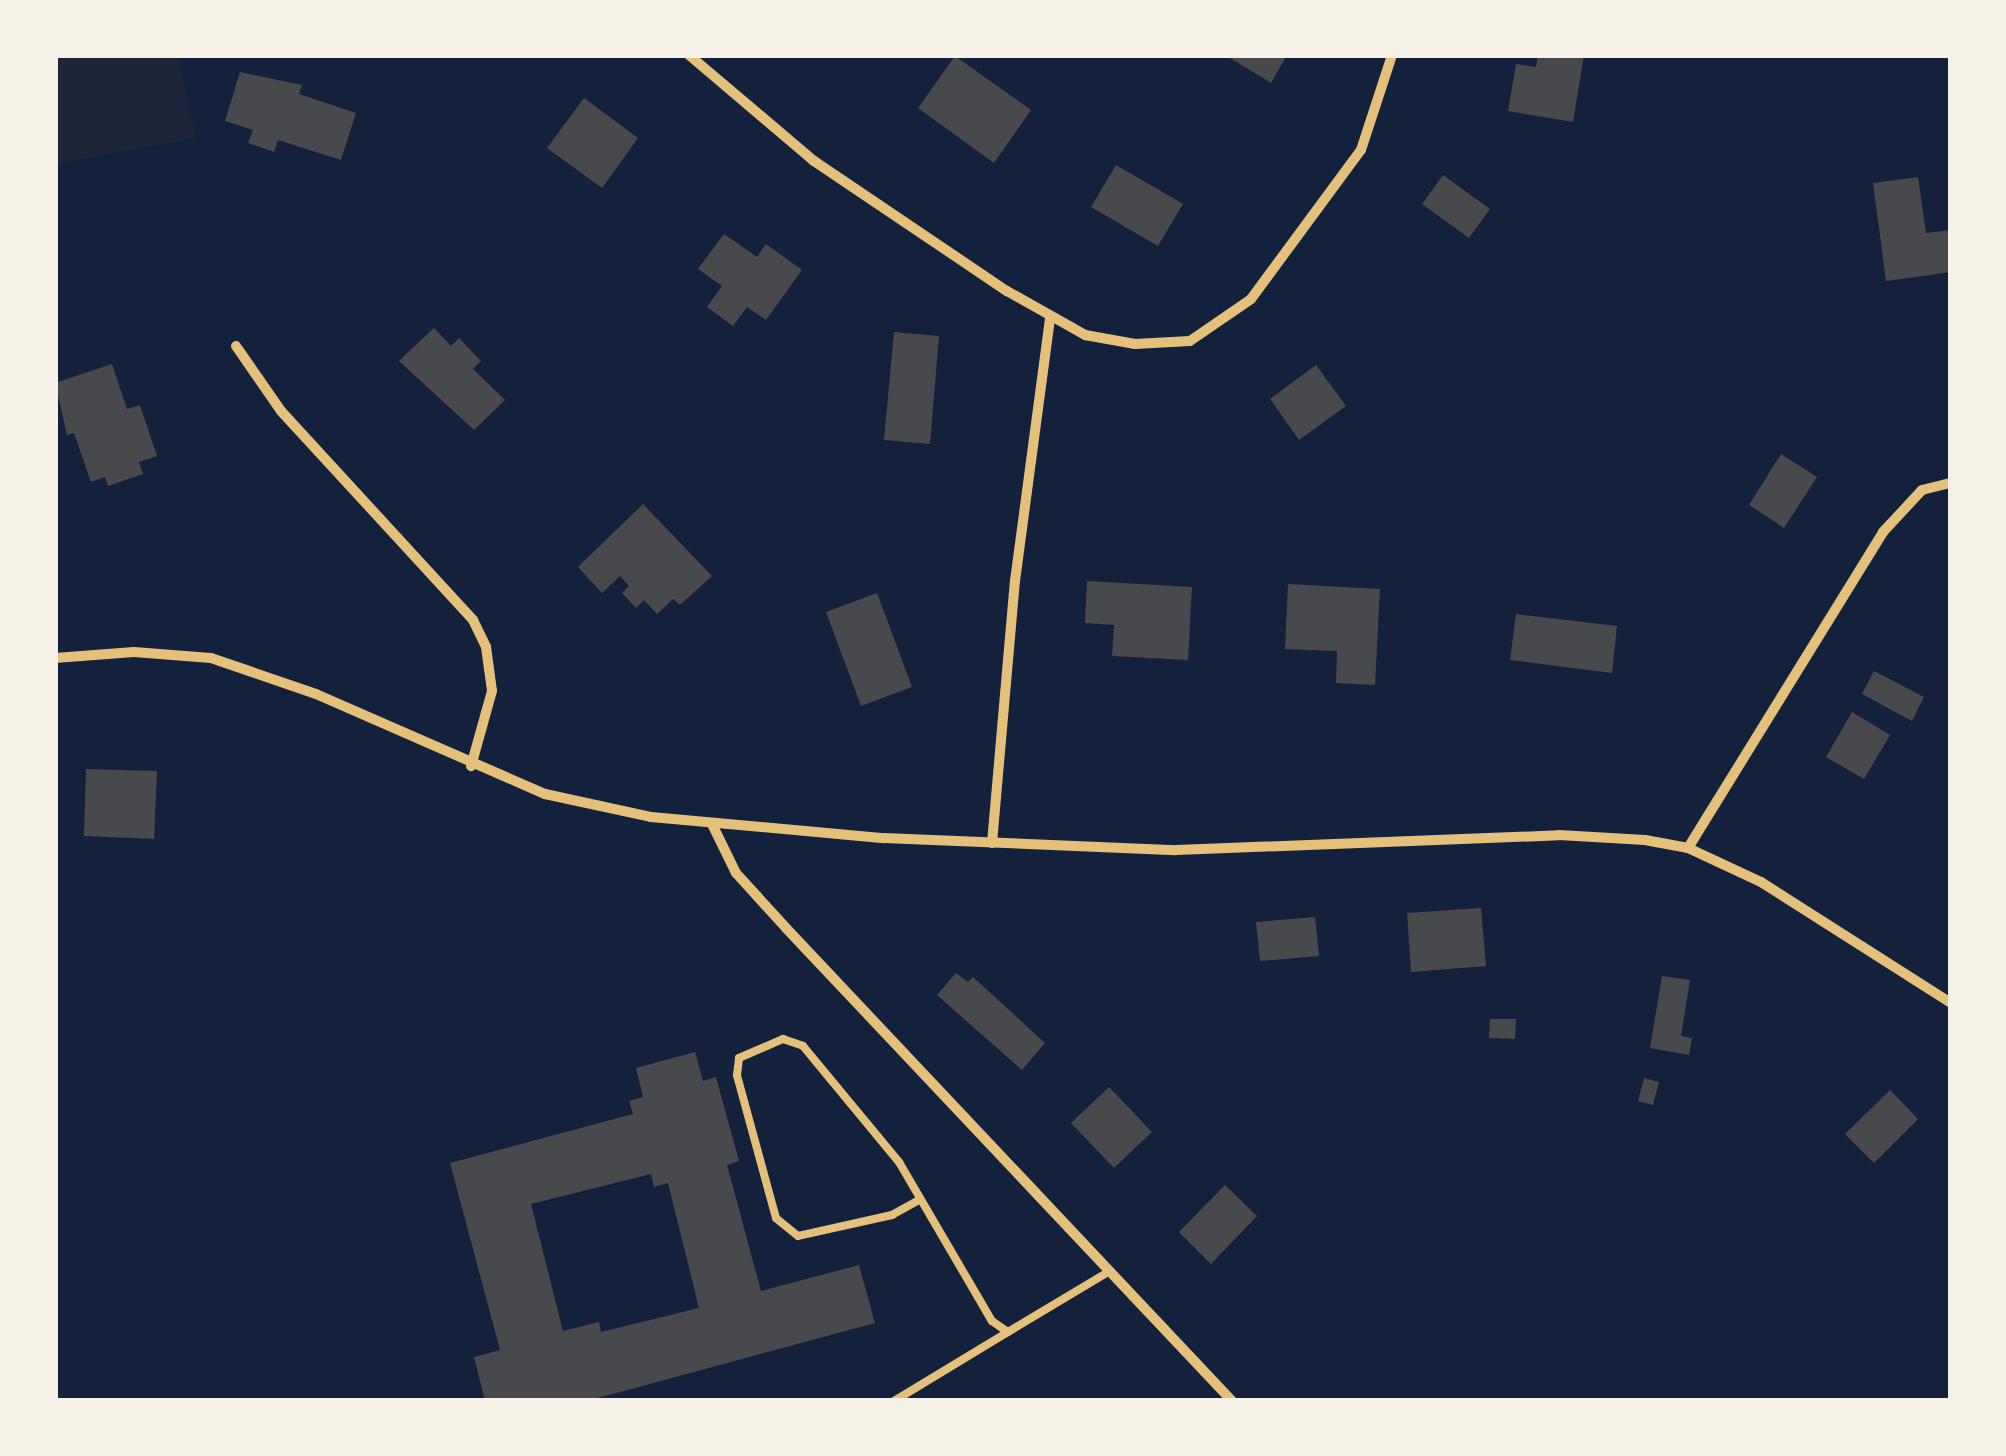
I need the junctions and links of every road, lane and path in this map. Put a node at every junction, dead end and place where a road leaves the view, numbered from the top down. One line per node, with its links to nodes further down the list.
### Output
1 (688, 55): 3 (street)
2 (1392, 55): 3 (street)
3 (1050, 316): 9 (street)
4 (236, 346): 7 (street)
5 (1951, 483): 10 (street)
6 (55, 658): 7 (street)
7 (471, 766): 8 (street)
8 (712, 824): 9 (street); 13 (street)
9 (992, 844): 10 (street)
10 (1688, 848): 11 (street)
11 (1951, 1004)
12 (919, 1200): 12 (lane); 14 (lane)
13 (1110, 1271): 14 (lane); 16 (street)
14 (1008, 1332): 15 (lane)
15 (894, 1401)
16 (1232, 1401)

